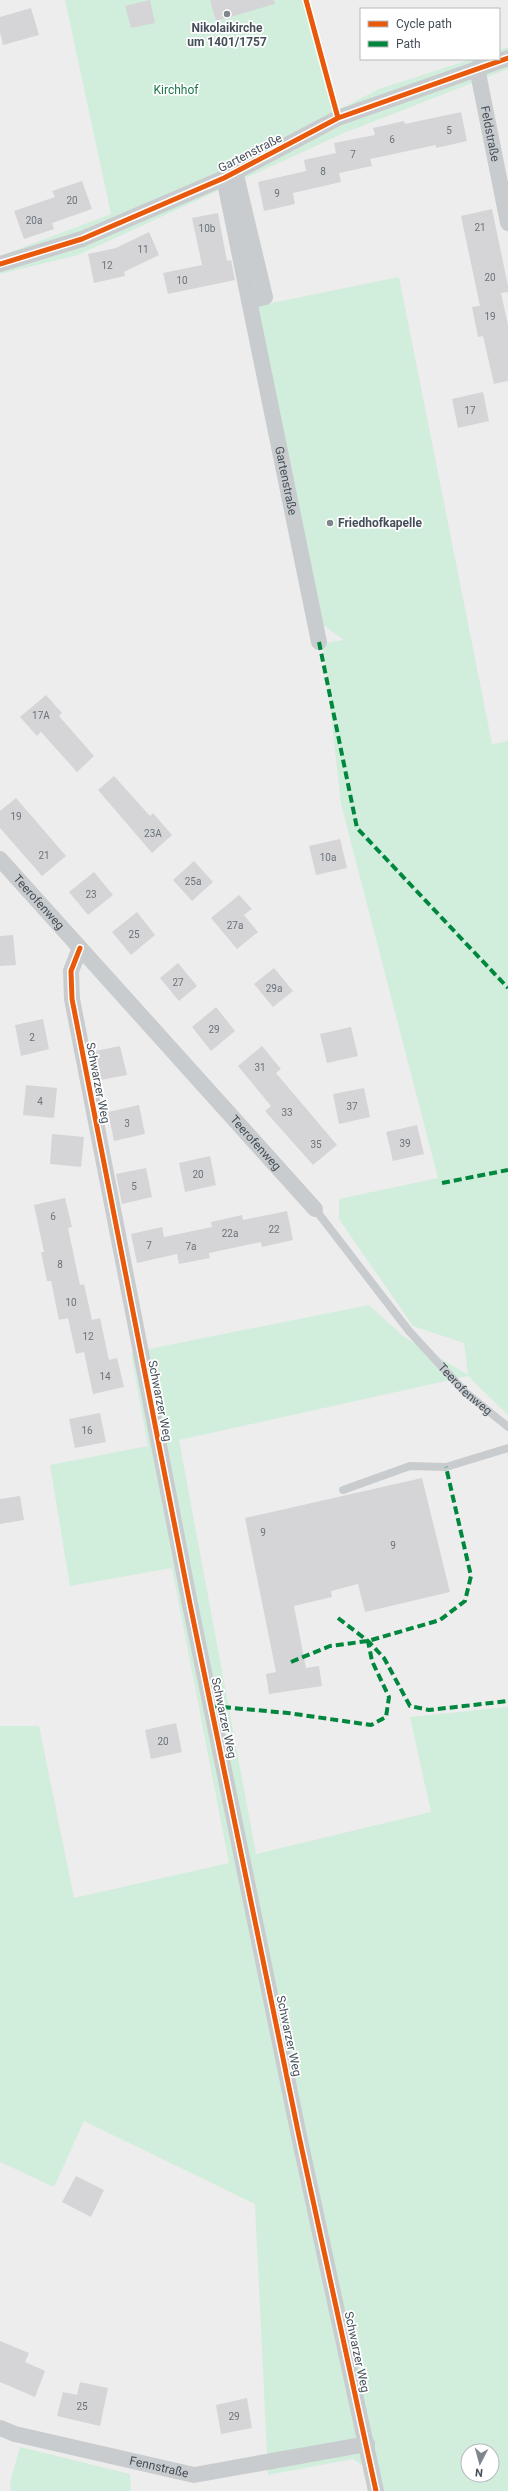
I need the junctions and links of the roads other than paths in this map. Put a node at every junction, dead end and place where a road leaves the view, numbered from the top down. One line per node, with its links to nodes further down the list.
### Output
1 (508, 58): 2 (street, Gartenstraße)
2 (477, 68): 3 (street, Gartenstraße); 4 (street, Feldstraße)
3 (229, 175): 5 (street, Gartenstraße); 6 (street, Gartenstraße)
4 (508, 222)
5 (0, 264)
6 (319, 642)
7 (0, 859): 8 (street, Teerofenweg)
8 (80, 948): 9 (street, Teerofenweg); 14 (street, Schwarzer Weg)
9 (315, 1209): 10 (lane, Teerofenweg)
10 (508, 1427)
11 (508, 1448): 12 (lane)
12 (343, 1490)
13 (0, 2428): 14 (street, Fennstraße)
14 (367, 2444): 15 (street, Schwarzer Weg)
15 (376, 2491)

